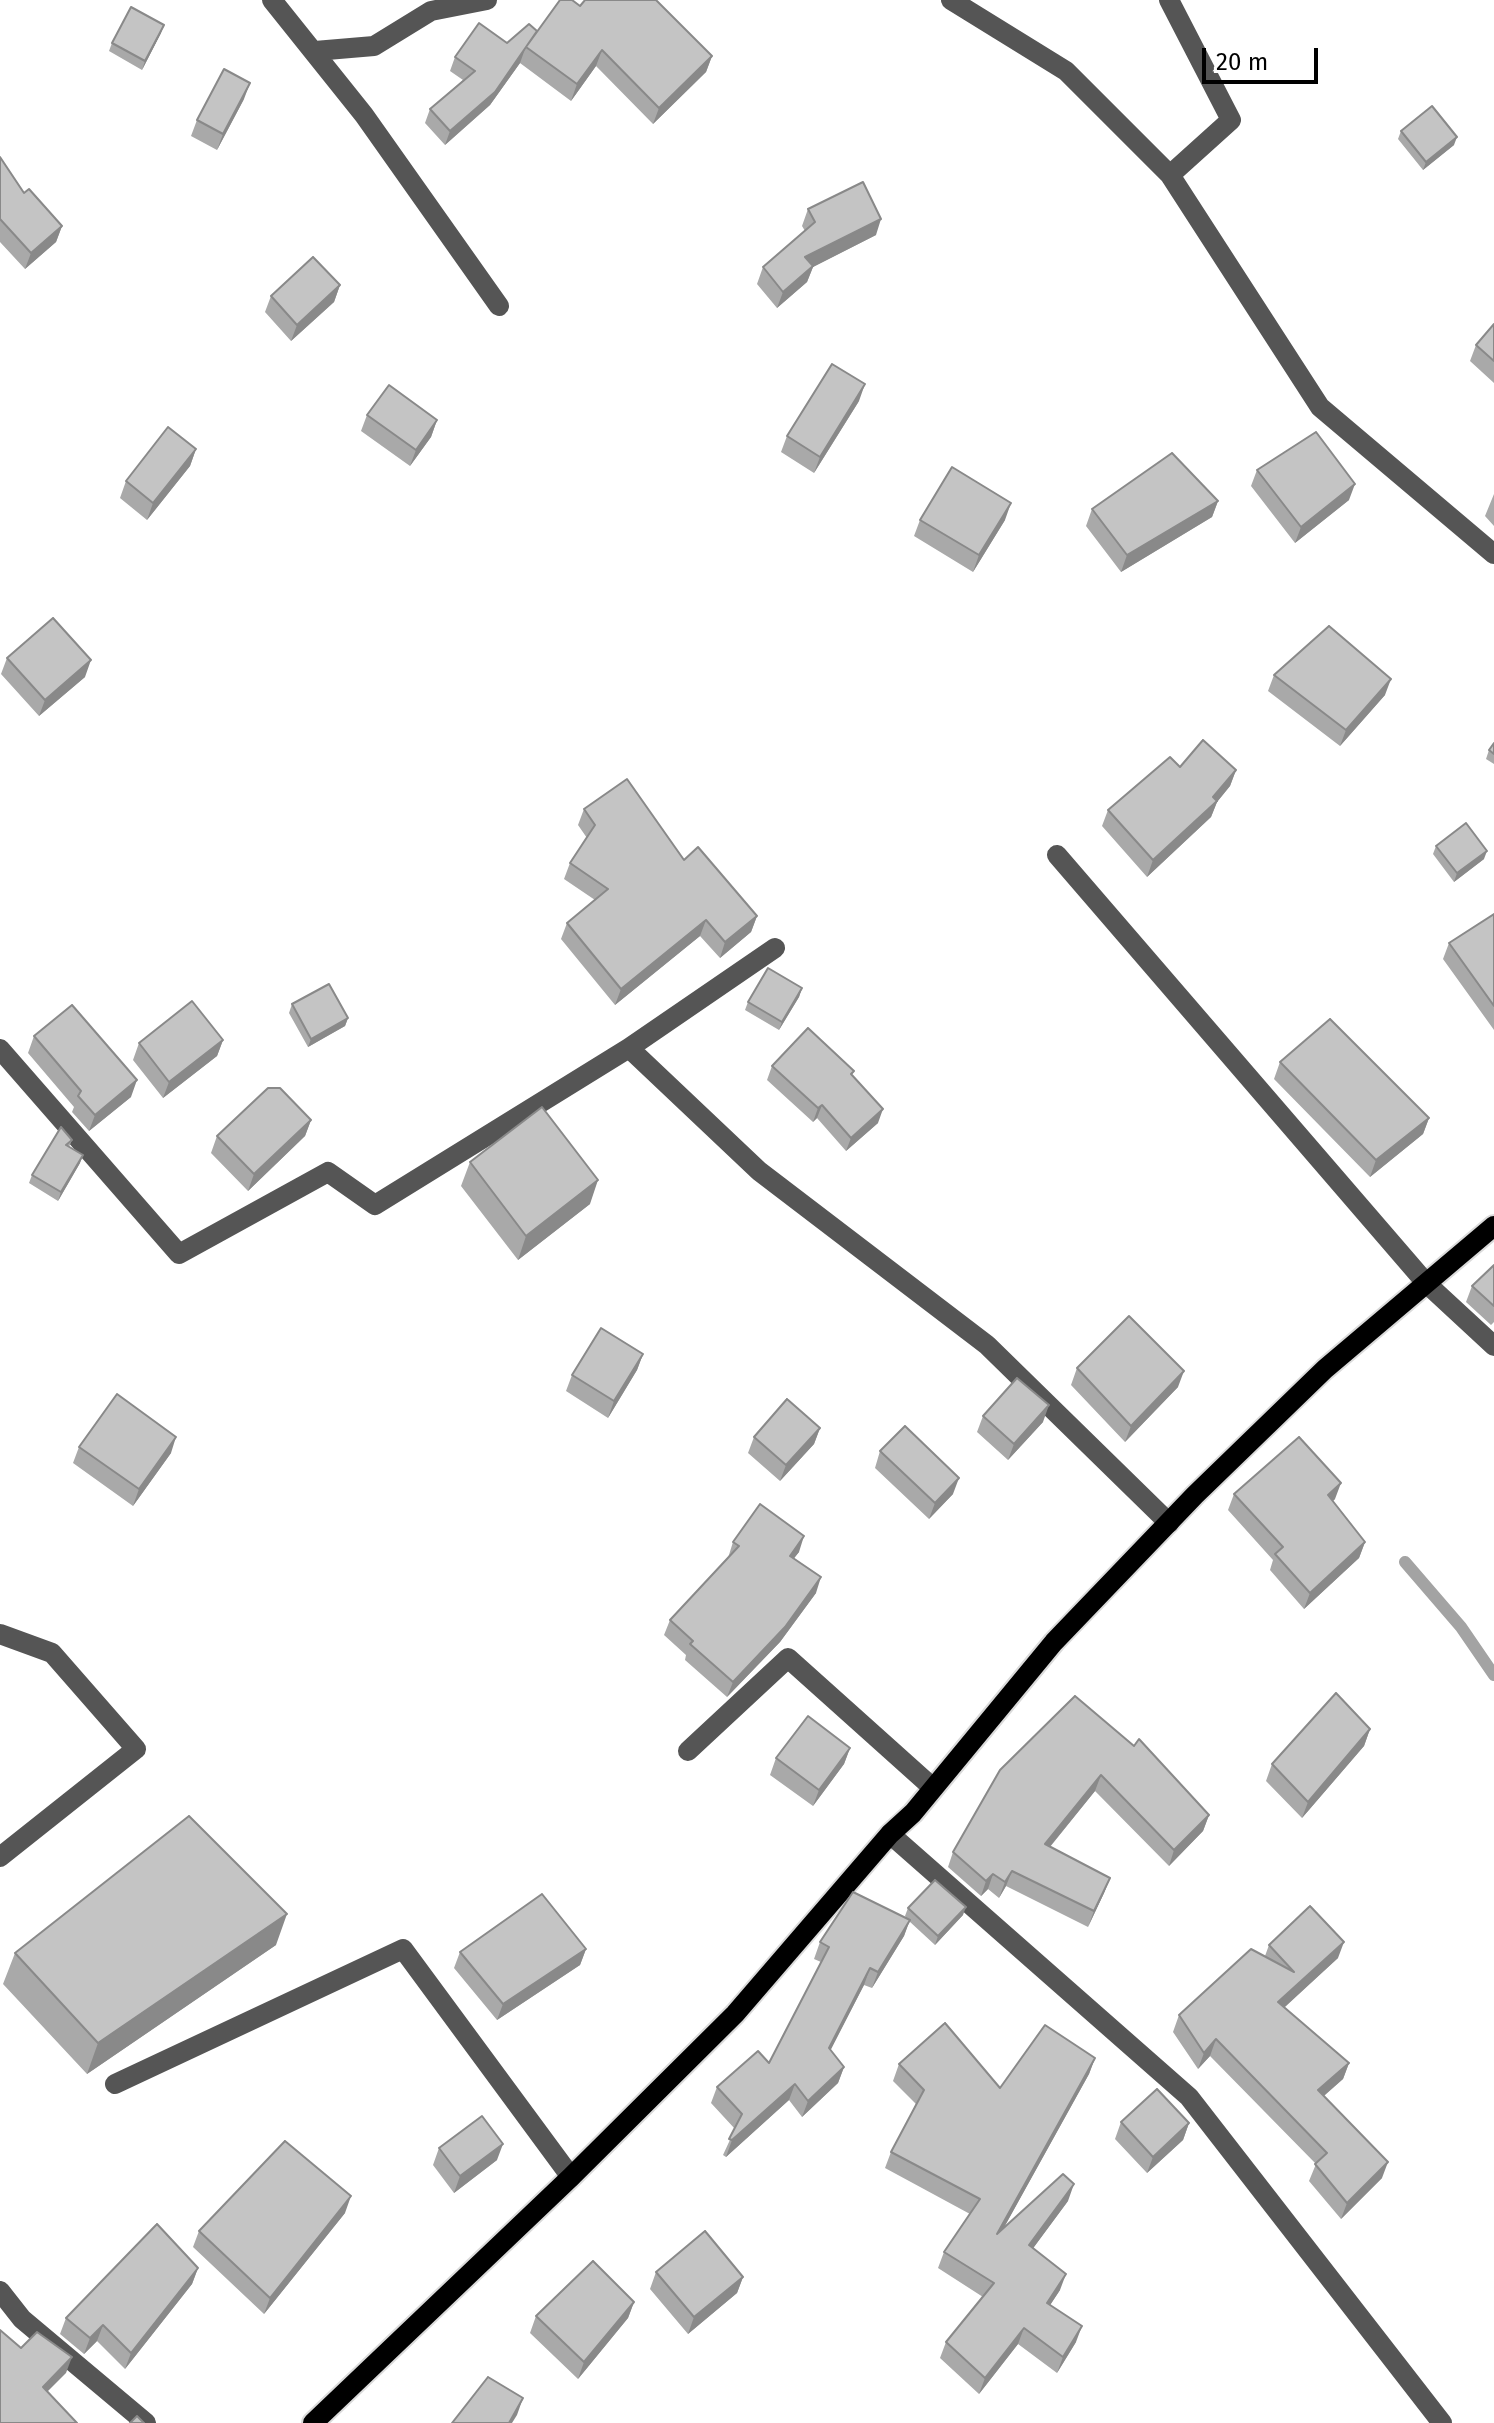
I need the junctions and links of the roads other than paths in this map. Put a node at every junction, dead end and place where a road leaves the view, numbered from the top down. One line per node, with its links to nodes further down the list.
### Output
1 (272, 0): 6 (street)
2 (487, 0): 5 (street)
3 (951, 0): 7 (street)
4 (1169, 0): 7 (street)
5 (438, 5): 6 (street)
6 (315, 51): 8 (street)
7 (1170, 175): 9 (street)
8 (499, 306)
9 (1494, 554)
10 (1057, 855): 15 (street)
11 (775, 948): 12 (street)
12 (629, 1048): 13 (street); 17 (street)
13 (0, 1049)
14 (1494, 1226): 15 (main road)
15 (1426, 1283): 16 (street); 17 (main road)
16 (1494, 1346)
17 (1169, 1523): 20 (main road)
18 (0, 1634): 22 (street)
19 (688, 1751): 20 (street)
20 (933, 1788): 21 (main road)
21 (890, 1834): 24 (main road); 28 (street)
22 (0, 1857)
23 (115, 2084): 24 (street)
24 (571, 2177): 27 (main road)
25 (0, 2291): 26 (street)
26 (146, 2423)
27 (313, 2423)
28 (1442, 2423)

